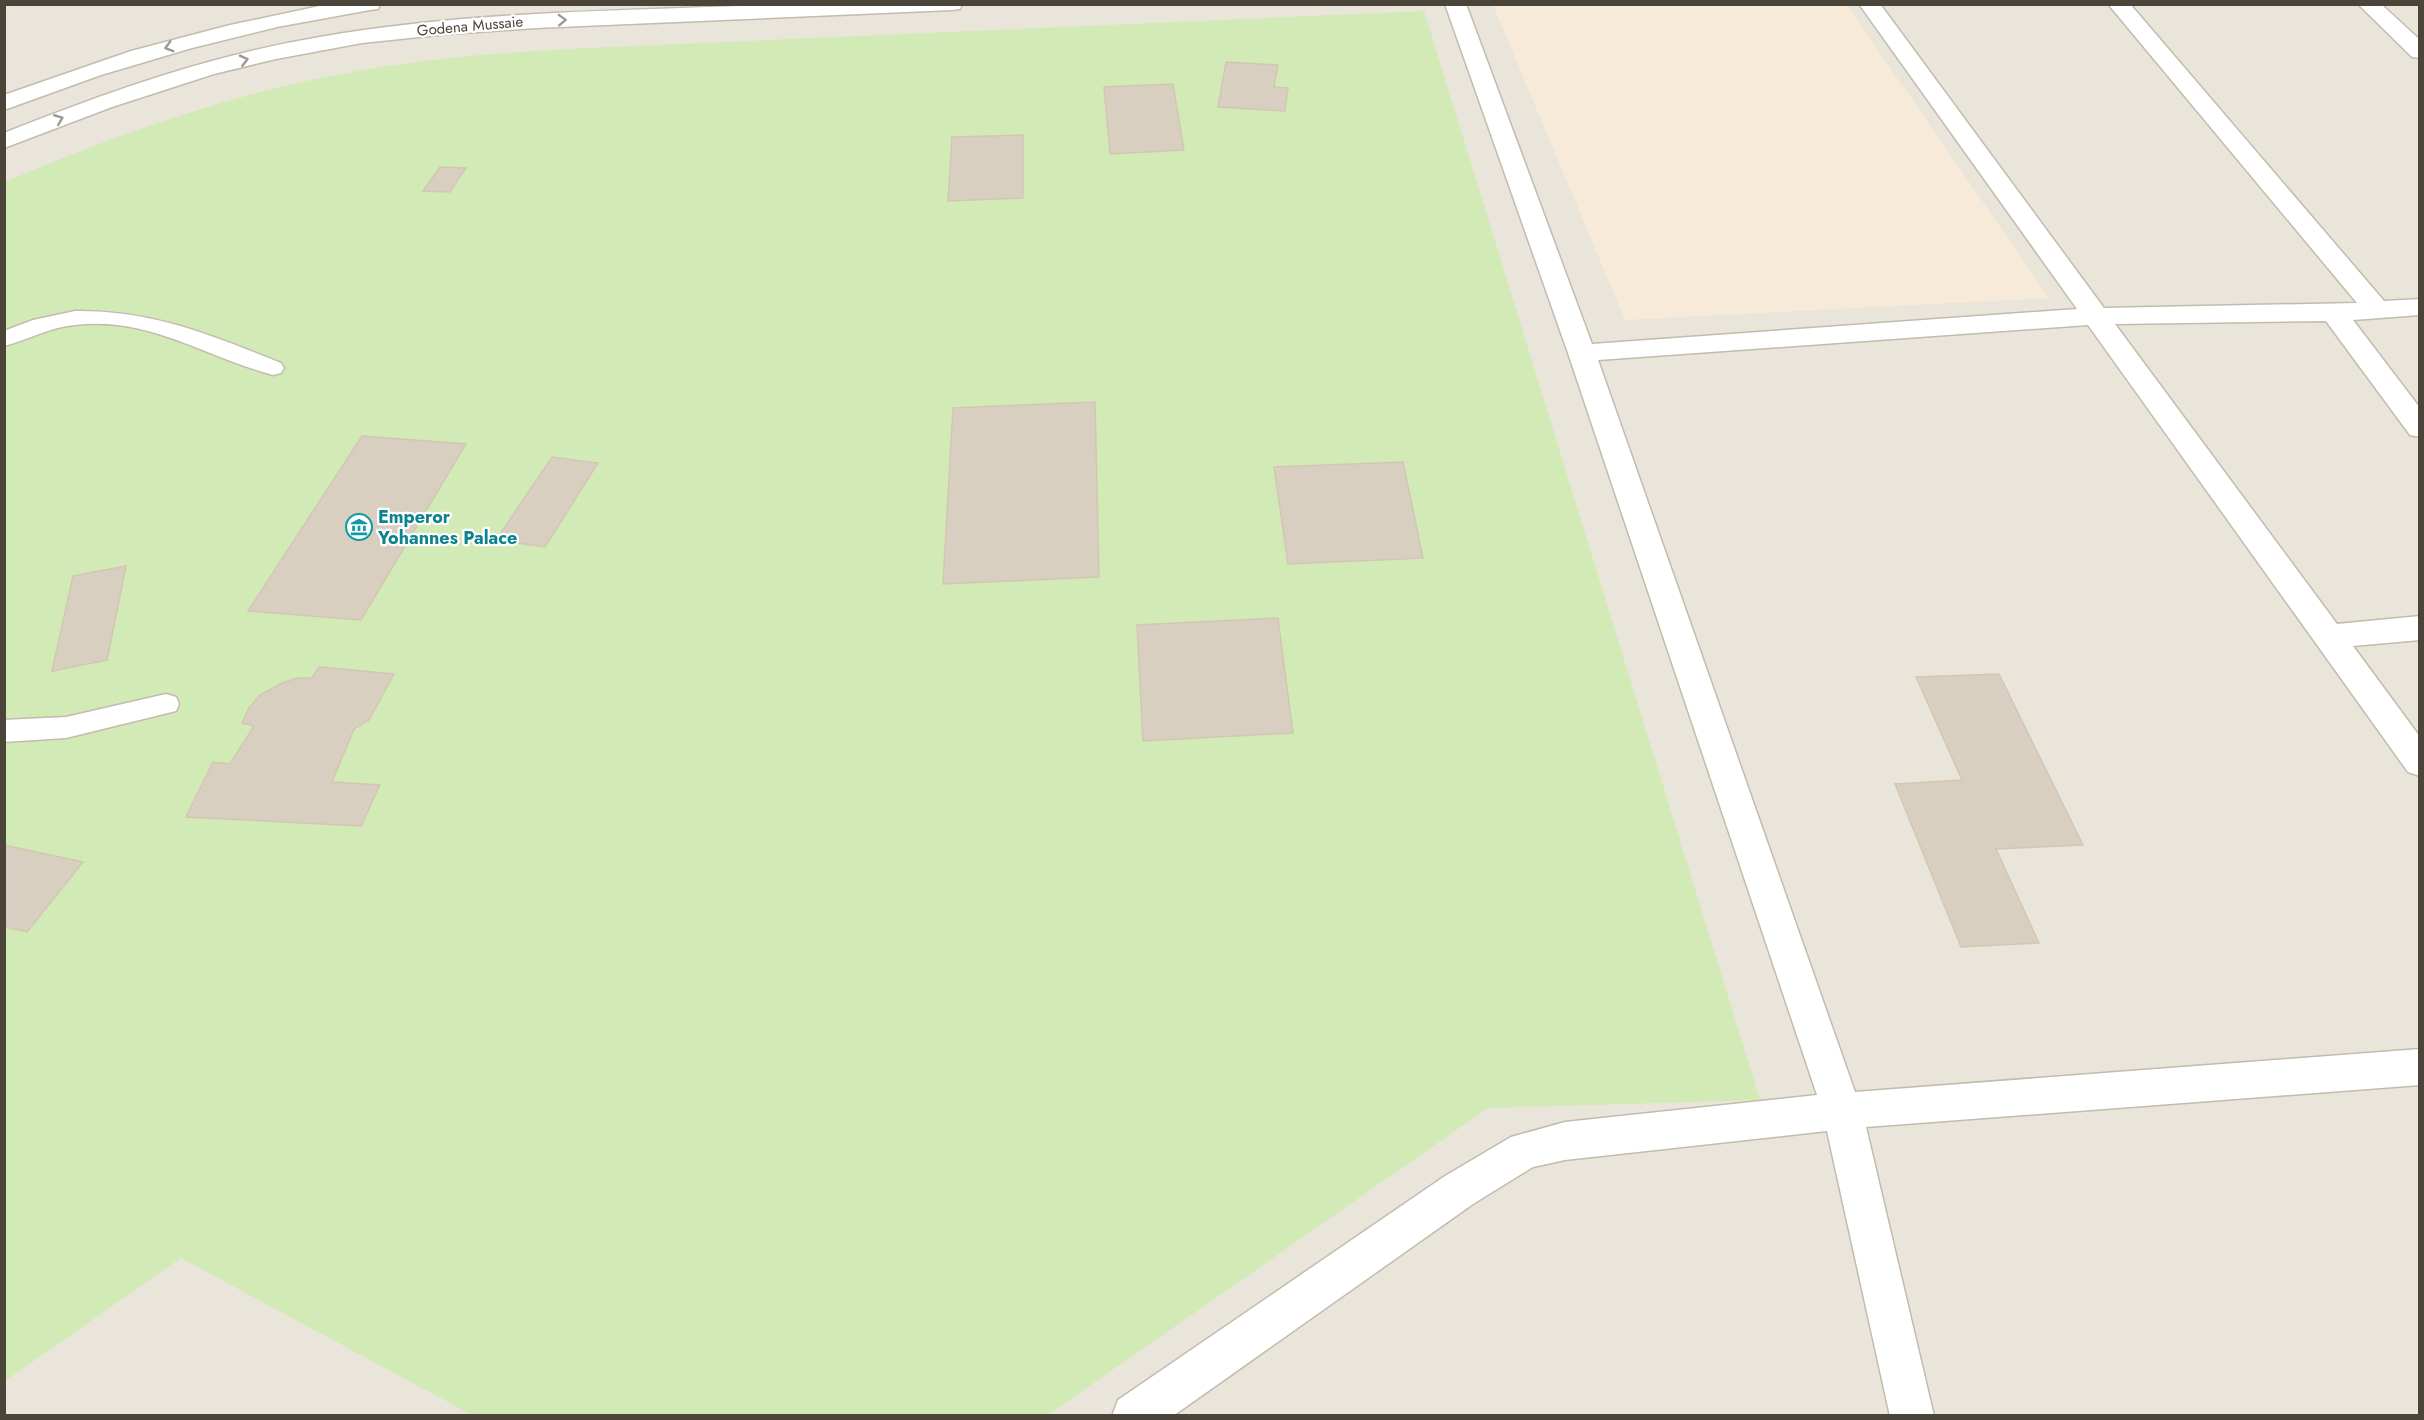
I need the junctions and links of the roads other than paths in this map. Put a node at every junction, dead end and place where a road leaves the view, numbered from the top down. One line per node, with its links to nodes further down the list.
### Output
1 (370, 4): 9 (street, one-way to 9)
2 (952, 4): 7 (street, Godena Mussaie)
3 (1455, 4): 16 (street)
4 (1869, 4): 14 (street)
5 (2118, 4): 12 (street)
6 (2368, 4): 8 (street)
7 (804, 8): 10 (street, Godena Mussaie, one-way to 7)
8 (2420, 52)
9 (4, 103)
10 (4, 141)
11 (2420, 307): 12 (street)
12 (2378, 311): 13 (street)
13 (2334, 313): 14 (street); 18 (street)
14 (2096, 316): 16 (street); 20 (street)
15 (4, 339): 17 (lane)
16 (1582, 353): 25 (street)
17 (273, 368)
18 (2420, 428)
19 (2420, 628): 20 (street)
20 (2328, 637): 23 (street)
21 (166, 704): 22 (lane)
22 (4, 731)
23 (2420, 763)
24 (2420, 1067): 25 (street)
25 (1842, 1111): 26 (street); 27 (street)
26 (1134, 1416)
27 (1912, 1416)

